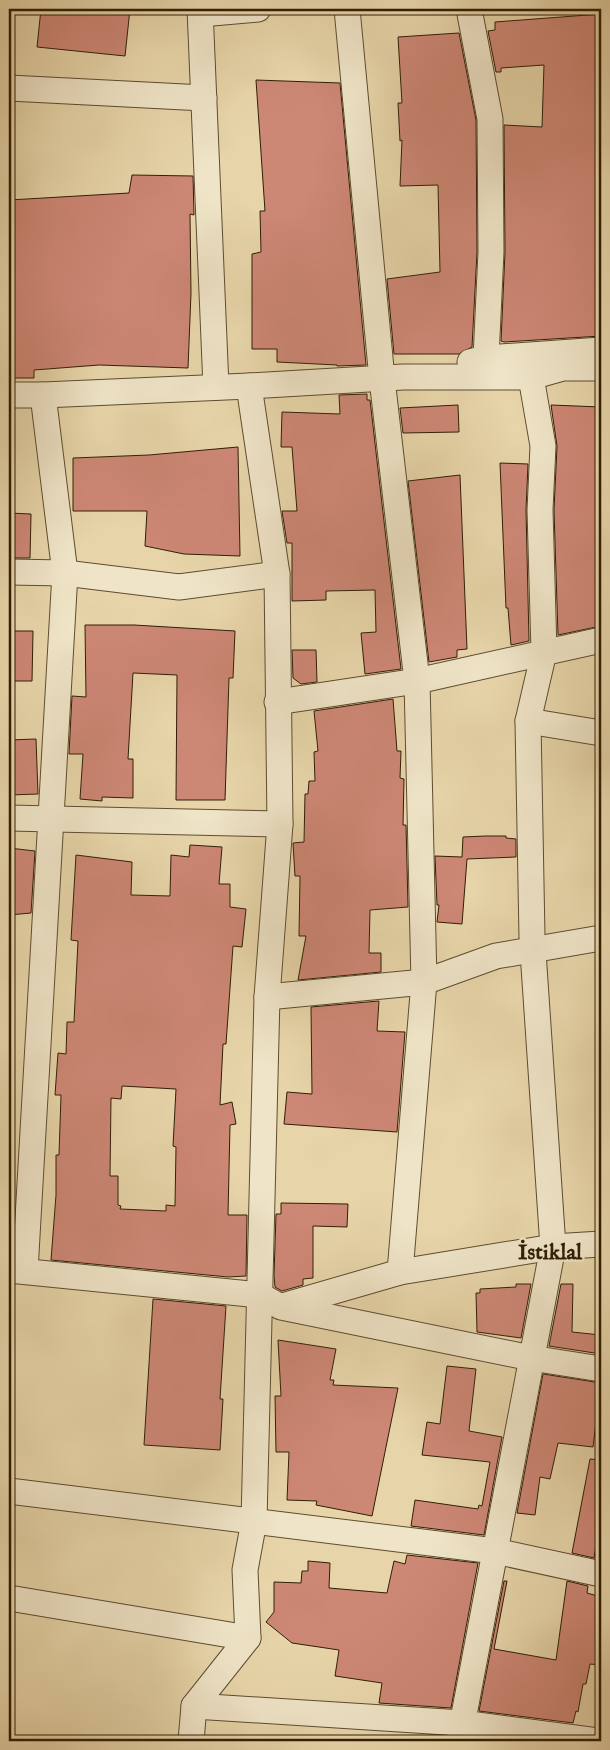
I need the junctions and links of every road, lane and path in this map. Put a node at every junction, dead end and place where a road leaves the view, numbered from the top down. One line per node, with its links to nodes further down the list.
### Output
1 (258, 9): 4 (street)
2 (347, 9): 11 (street)
3 (468, 9): 8 (street)
4 (201, 11): 6 (street)
5 (9, 88): 6 (street)
6 (204, 98): 13 (street)
7 (601, 350): 8 (street)
8 (486, 358): 11 (street)
9 (601, 368): 10 (street)
10 (531, 377): 11 (street); 20 (street)
11 (392, 378): 12 (street); 21 (street)
12 (249, 386): 13 (street); 18 (street)
13 (216, 387): 15 (street)
14 (9, 395): 15 (street)
15 (43, 395): 17 (street)
16 (9, 572): 17 (street)
17 (65, 573): 18 (street); 25 (street)
18 (276, 574): 22 (street)
19 (601, 640): 20 (street)
20 (544, 652): 21 (street); 23 (street)
21 (416, 681): 22 (street); 30 (street)
22 (277, 702): 27 (street)
23 (528, 720): 24 (street); 29 (street)
24 (601, 733)
25 (51, 817): 26 (street); 27 (street); 34 (street)
26 (9, 818)
27 (280, 824): 31 (street)
28 (601, 938): 29 (street)
29 (533, 951): 30 (street); 33 (street)
30 (424, 982): 31 (street); 35 (street)
31 (267, 997): 36 (street)
32 (601, 1244): 33 (street)
33 (553, 1247): 35 (street); 37 (street)
34 (17, 1270): 36 (street)
35 (400, 1272): 36 (street)
36 (270, 1301): 37 (street); 40 (street)
37 (531, 1358): 38 (street); 41 (street)
38 (601, 1370)
39 (9, 1491): 40 (street)
40 (254, 1521): 41 (street); 44 (street)
41 (495, 1551): 42 (street); 46 (street)
42 (601, 1574)
43 (9, 1598): 44 (street)
44 (248, 1638): 45 (street)
45 (194, 1706): 46 (street); 47 (street)
46 (460, 1732): 48 (street)
47 (191, 1741)
48 (598, 1741)

